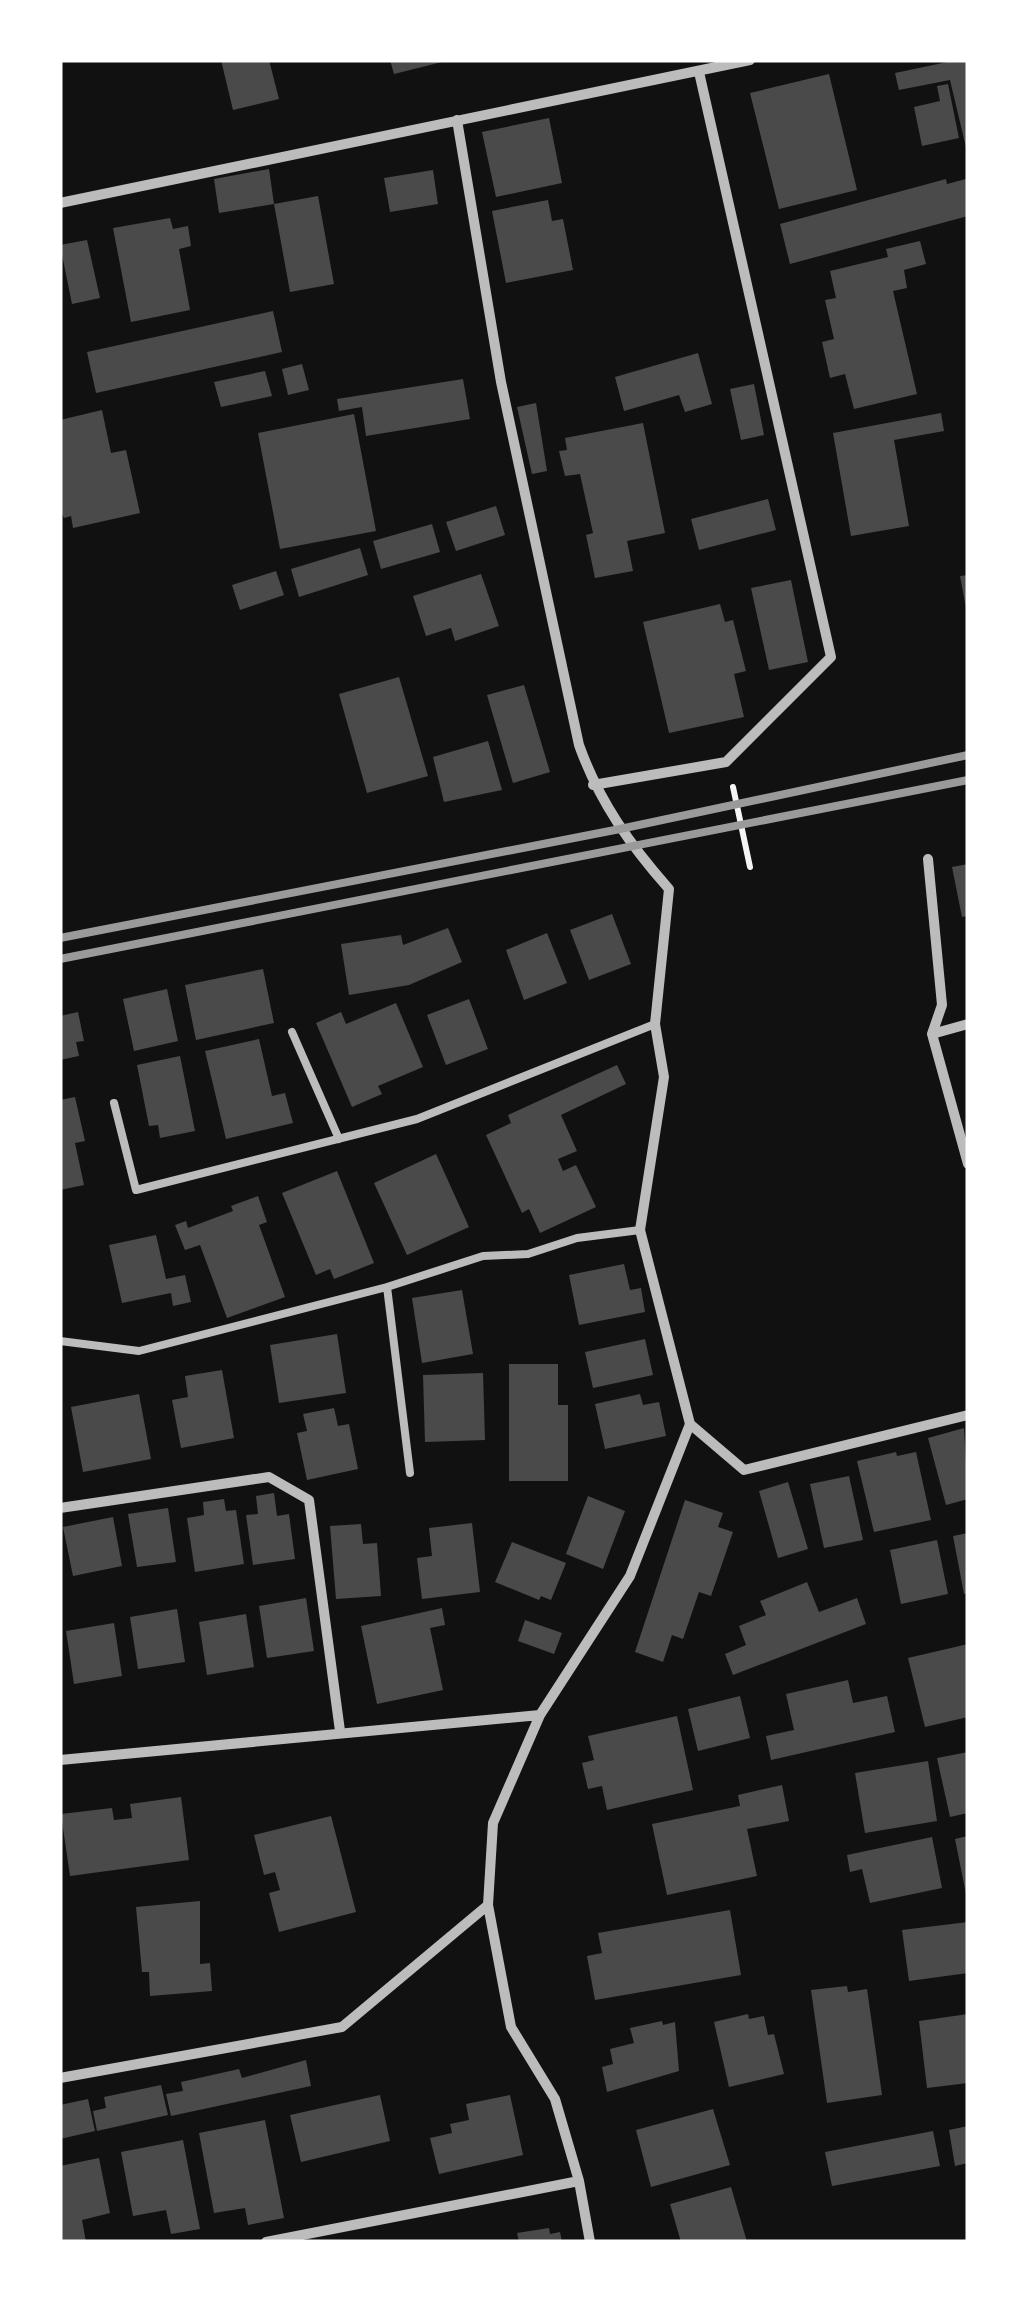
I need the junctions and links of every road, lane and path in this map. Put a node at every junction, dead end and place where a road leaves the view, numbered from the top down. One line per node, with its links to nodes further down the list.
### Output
1 (750, 60): 2 (street)
2 (698, 72): 3 (street); 5 (street)
3 (457, 120): 4 (street); 6 (street)
4 (60, 203)
5 (726, 762): 6 (street); 8 (path)
6 (593, 784): 9 (street)
7 (928, 859): 12 (street)
8 (750, 868)
9 (655, 1024): 14 (lane); 16 (street)
10 (968, 1024): 12 (street)
11 (292, 1032): 14 (lane)
12 (932, 1034): 15 (street)
13 (114, 1104): 14 (lane)
14 (339, 1139)
15 (968, 1164)
16 (640, 1230): 17 (lane); 20 (street)
17 (387, 1287): 18 (lane); 21 (lane)
18 (60, 1341)
19 (968, 1415): 20 (street)
20 (690, 1424): 23 (street)
21 (410, 1474)
22 (60, 1508): 24 (street)
23 (540, 1715): 24 (street); 26 (street)
24 (340, 1731): 25 (street)
25 (60, 1760)
26 (488, 1905): 27 (street); 28 (street)
27 (60, 2078)
28 (579, 2181): 29 (street); 30 (street)
29 (266, 2242)
30 (590, 2242)

